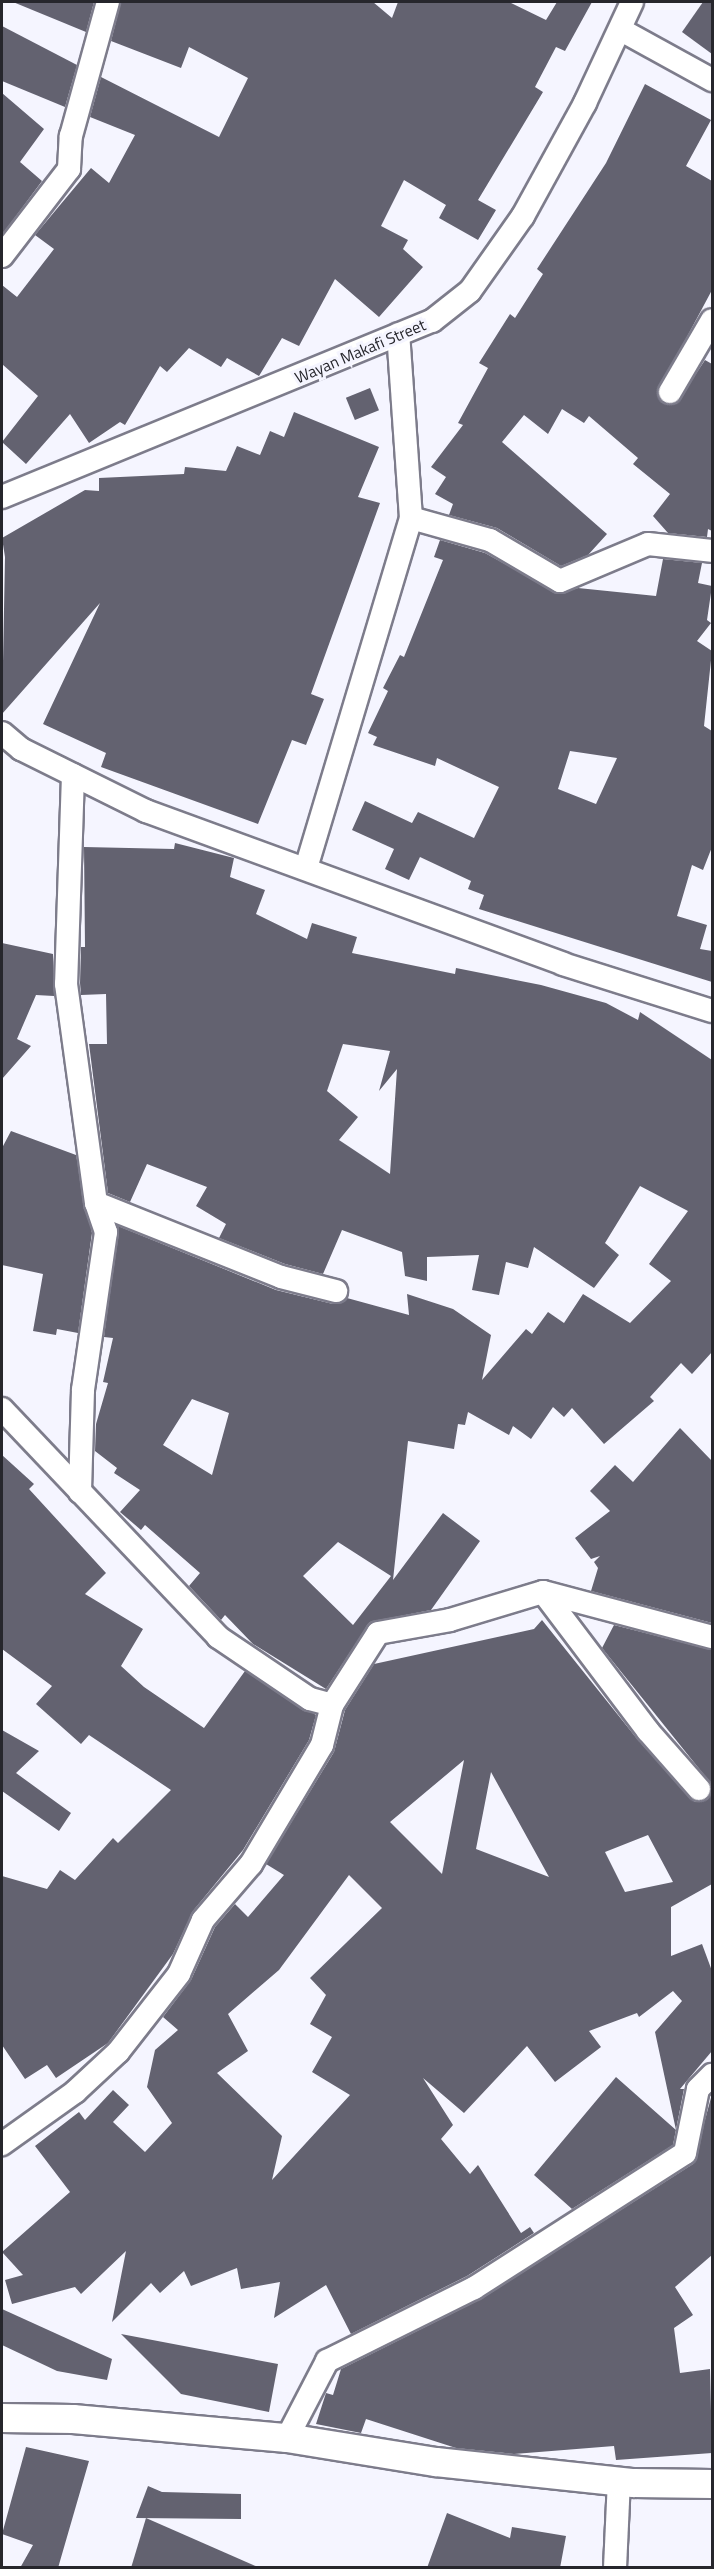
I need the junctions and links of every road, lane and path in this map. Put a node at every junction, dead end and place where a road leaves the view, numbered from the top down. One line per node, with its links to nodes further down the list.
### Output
1 (108, 2): 5 (street)
2 (632, 2): 3 (street, Wayan Makafi Street)
3 (621, 30): 4 (street); 7 (street, Wayan Makafi Street)
4 (712, 80)
5 (2, 256)
6 (712, 320): 8 (street)
7 (398, 334): 9 (street, Wayan Makafi Street); 10 (street)
8 (670, 392)
9 (2, 497)
10 (411, 518): 11 (street); 14 (street)
11 (712, 551)
12 (2, 733): 13 (street)
13 (73, 775): 14 (street); 16 (street)
14 (306, 868): 15 (street)
15 (712, 1011)
16 (96, 1203): 17 (street); 19 (street)
17 (336, 1291)
18 (2, 1409): 19 (street)
19 (80, 1492): 22 (street)
20 (543, 1592): 21 (street); 22 (street); 23 (street)
21 (712, 1636)
22 (332, 1705): 25 (street)
23 (699, 1789)
24 (712, 2075): 27 (street)
25 (2, 2144)
26 (2, 2418): 27 (street)
27 (287, 2438): 28 (street)
28 (620, 2481): 29 (street); 30 (street)
29 (712, 2484)
30 (615, 2568)

